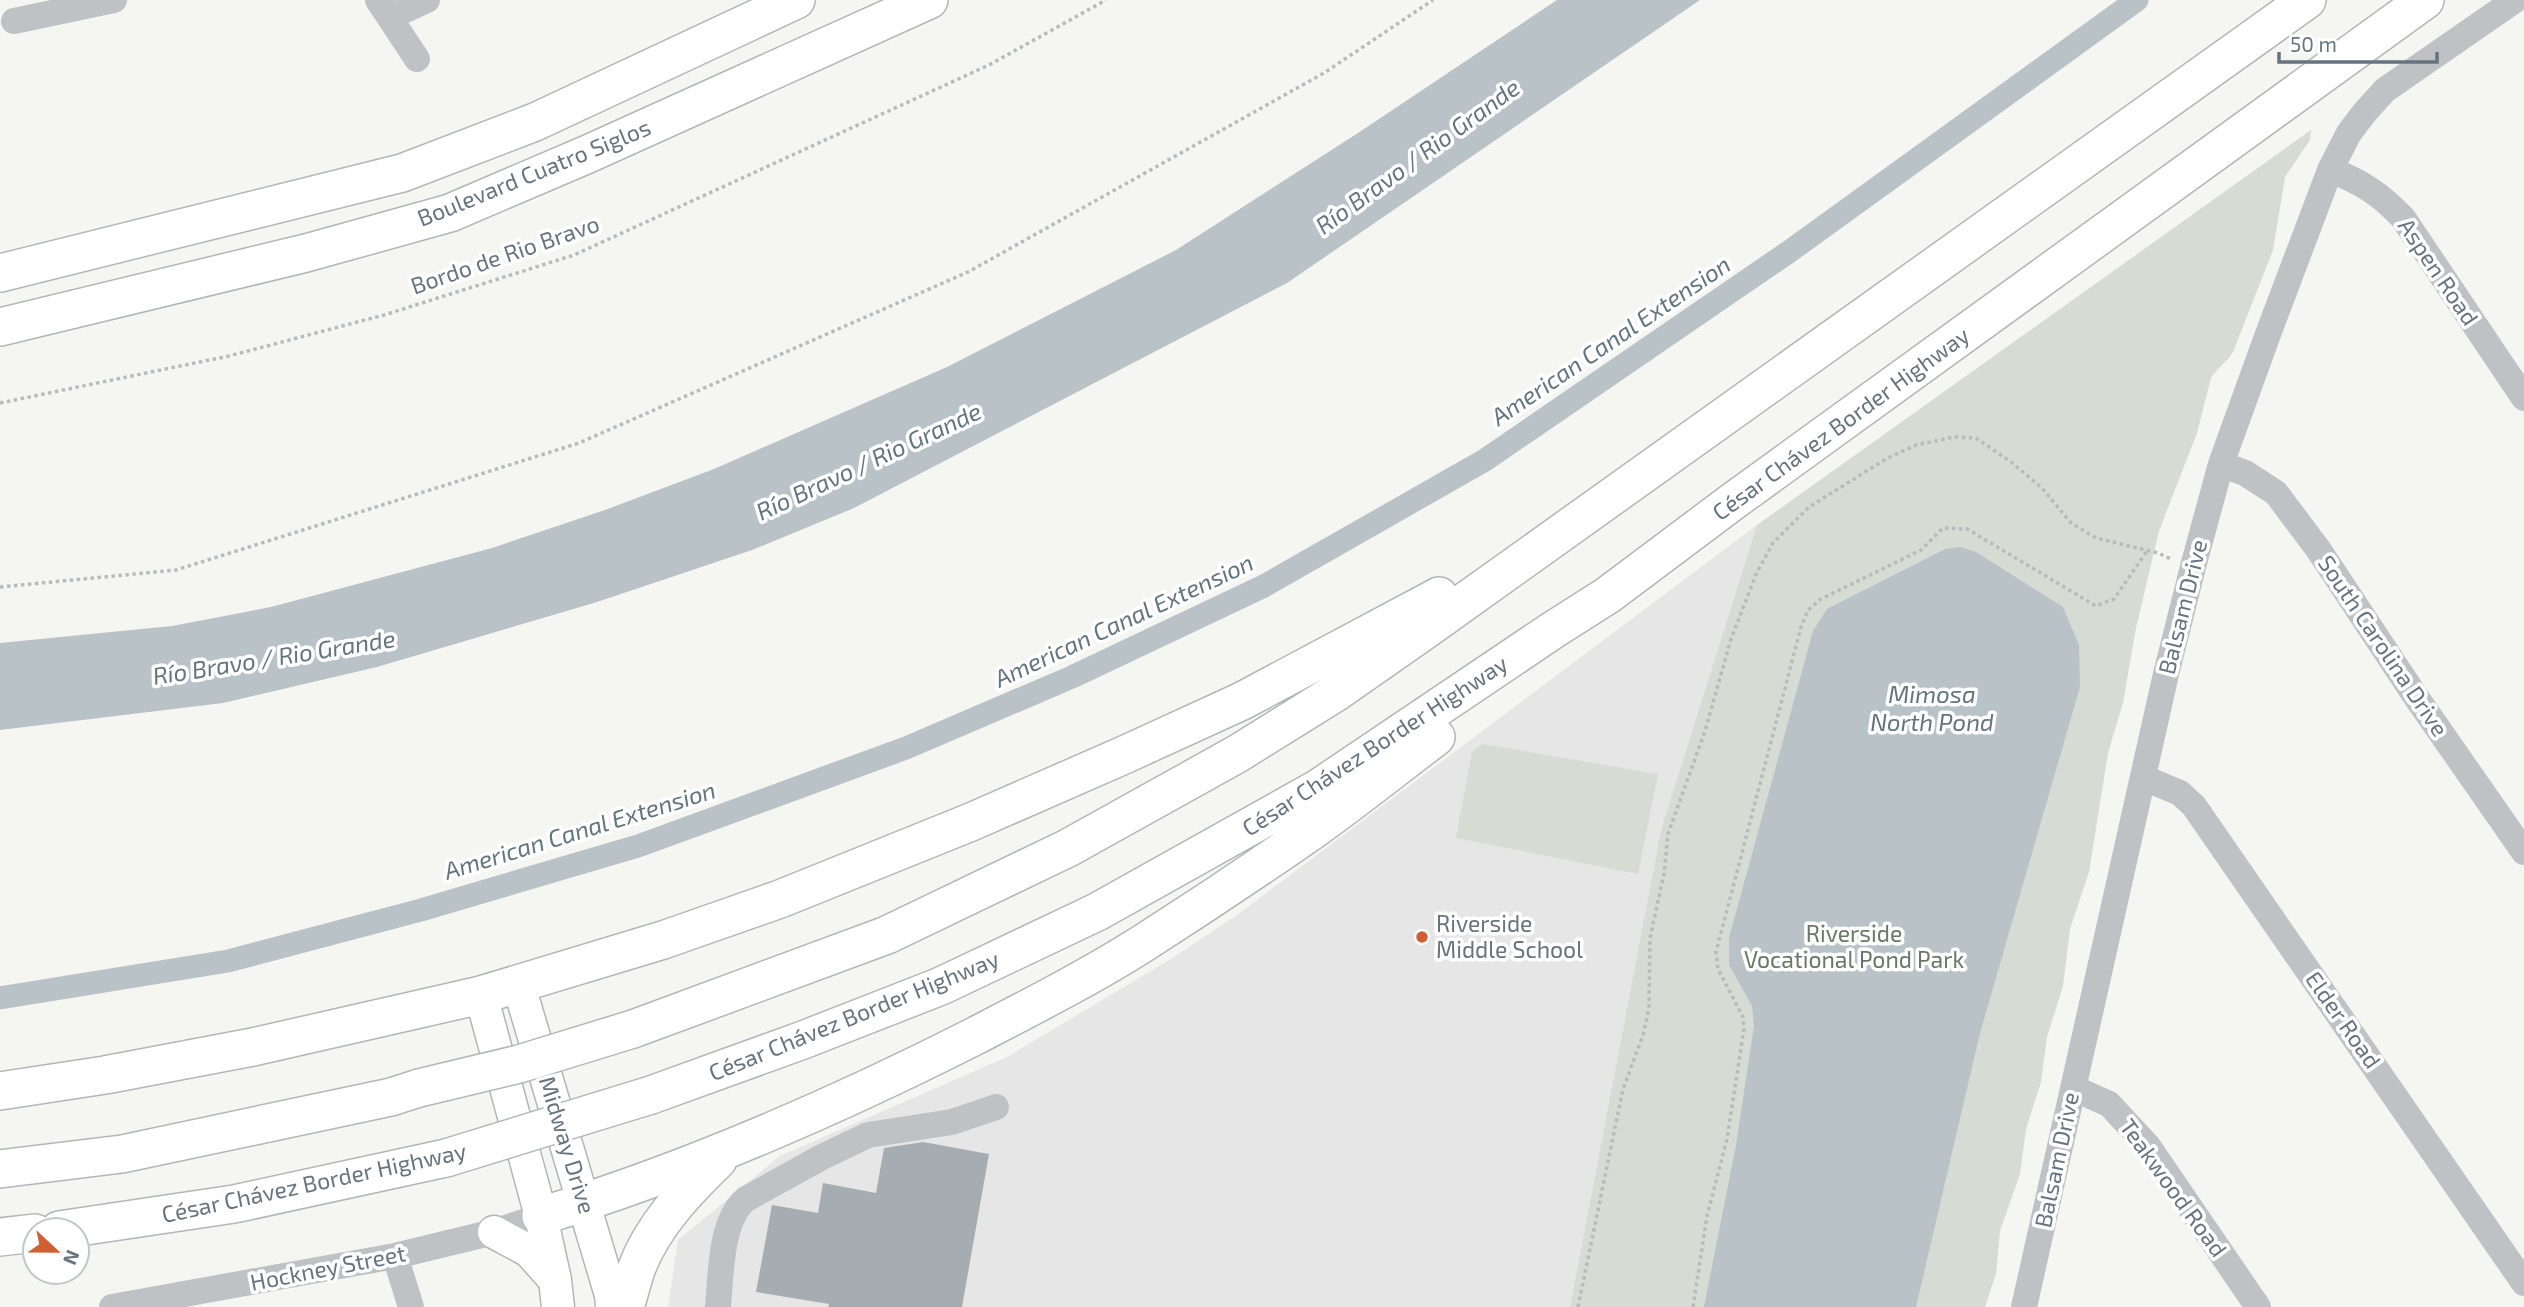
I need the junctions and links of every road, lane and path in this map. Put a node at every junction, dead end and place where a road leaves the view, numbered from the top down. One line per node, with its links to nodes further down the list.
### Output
1 (39, 0): 12 (street)
2 (114, 0): 12 (street)
3 (428, 0): 11 (street)
4 (796, 0): 15 (highway, Boulevard Cuatro Siglos)
5 (929, 0): 16 (highway, Boulevard Cuatro Siglos)
6 (1105, 0): 18 (path, Bordo de Rio Bravo)
7 (1433, 0): 23 (path)
8 (2307, 0): 20 (highway)
9 (2426, 0): 24 (highway, César Chávez Border Highway)
10 (2515, 0): 14 (street, Balsam Drive)
11 (384, 9): 13 (street)
12 (7, 27)
13 (416, 59)
14 (2330, 170): 17 (street, Aspen Road); 19 (street, Balsam Drive)
15 (0, 273)
16 (0, 327)
17 (2524, 398)
18 (0, 403)
19 (2221, 464): 22 (street, Balsam Drive); 26 (street, South Carolina Drive)
20 (1596, 509): 27 (highway); 33 (highway, bridge)
21 (2147, 550): 22 (path); 48 (path); 49 (path)
22 (2194, 563): 25 (street, Balsam Drive)
23 (0, 587)
24 (1608, 595): 32 (highway); 36 (highway, César Chávez Border Highway, bridge)
25 (2144, 778): 29 (street, Balsam Drive); 41 (street, Elder Road)
26 (2524, 852)
27 (518, 983): 28 (highway); 34 (main road, Midway Drive)
28 (481, 995): 30 (highway); 35 (main road, Midway Drive)
29 (2073, 1088): 50 (street, Balsam Drive); 51 (street, Teakwood Road)
30 (0, 1091)
31 (996, 1107): 47 (street)
32 (728, 1150): 34 (highway); 46 (highway)
33 (0, 1168)
34 (585, 1202): 35 (highway); 45 (main road, Midway Drive)
35 (541, 1216): 37 (street, Hockney Street); 42 (main road, Midway Drive)
36 (91, 1225)
37 (494, 1231): 40 (street, Hockney Street); 42 (main road)
38 (21, 1235): 39 (highway)
39 (0, 1237)
40 (395, 1256): 43 (street, Hockney Street); 44 (street)
41 (2524, 1283)
42 (556, 1294)
43 (129, 1306)
44 (411, 1307)
45 (612, 1307)
46 (625, 1307)
47 (718, 1307)
48 (1578, 1307)
49 (1693, 1307)
50 (2024, 1307)
51 (2258, 1307)

